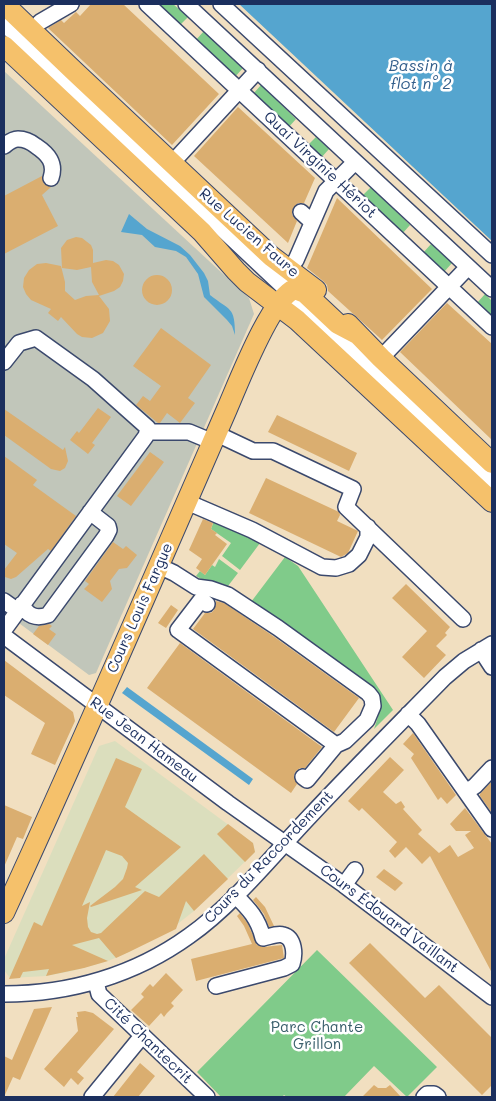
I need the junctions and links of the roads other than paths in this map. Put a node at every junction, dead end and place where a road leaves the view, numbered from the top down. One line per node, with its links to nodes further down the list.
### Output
1 (4, 4): 17 (main road, Rue Lucien Faure)
2 (71, 4): 7 (street)
3 (147, 4): 9 (street, Quai Virginie Hériot)
4 (186, 4): 6 (street, Quai Virginie Hériot)
5 (221, 4): 22 (street)
6 (201, 17): 9 (street); 11 (street, Quai Virginie Hériot)
7 (40, 22)
8 (4, 24): 24 (street)
9 (182, 38): 12 (street, Quai Virginie Hériot)
10 (4, 46): 24 (main road, Rue Lucien Faure)
11 (258, 70): 12 (street); 13 (street, Quai Virginie Hériot)
12 (238, 91): 14 (street, Quai Virginie Hériot); 17 (street)
13 (312, 121): 14 (street); 16 (street, Quai Virginie Hériot)
14 (294, 141): 19 (street, Quai Virginie Hériot)
15 (4, 146): 18 (street)
16 (355, 162): 19 (street); 20 (street, Quai Virginie Hériot)
17 (172, 163): 24 (main road, Rue Lucien Faure)
18 (51, 178)
19 (337, 180): 21 (street, Quai Virginie Hériot); 24 (street)
20 (429, 230): 21 (street); 23 (street, Quai Virginie Hériot)
21 (410, 250): 25 (street, Quai Virginie Hériot)
22 (492, 255)
23 (468, 267): 25 (street); 26 (street, Quai Virginie Hériot)
24 (281, 286): 28 (main road, Rue Lucien Faure); 31 (main road, Cours Louis Fargue); 33 (street); 35 (main road, Rue Lucien Faure)
25 (449, 287): 27 (street, Quai Virginie Hériot); 28 (street)
26 (492, 289)
27 (492, 327)
28 (381, 358): 32 (main road, Rue Lucien Faure)
29 (4, 362): 30 (street)
30 (147, 432): 31 (street); 36 (street)
31 (215, 438): 34 (main road, Cours Louis Fargue); 37 (street)
32 (492, 463)
33 (492, 483)
34 (187, 502): 37 (street); 38 (main road, Cours Louis Fargue)
35 (492, 502)
36 (90, 512): 41 (street); 41 (street)
37 (368, 527): 42 (street)
38 (159, 566): 47 (main road, Cours Louis Fargue); 49 (street)
39 (4, 600): 41 (street)
40 (207, 604): 49 (street)
41 (20, 608): 43 (street)
42 (463, 619)
43 (4, 630)
44 (4, 636): 47 (street, Rue Jean Hameau)
45 (487, 647): 46 (street); 48 (street, Cours du Raccordement)
46 (492, 667)
47 (97, 704): 54 (street, Rue Jean Hameau); 58 (main road, Cours Louis Fargue)
48 (408, 714): 52 (street); 54 (street, Cours du Raccordement)
49 (336, 745): 51 (street)
50 (492, 768): 52 (street)
51 (303, 777)
52 (466, 792): 53 (street)
53 (492, 829)
54 (284, 843): 56 (street, Cours Édouard Vaillant); 57 (street, Cours du Raccordement)
55 (355, 870): 56 (street)
56 (344, 885): 62 (street, Cours Édouard Vaillant)
57 (235, 895): 59 (street, Cours du Raccordement); 60 (street)
58 (4, 913)
59 (96, 982): 61 (street, Cours du Raccordement); 63 (street, Cité Chantecrit)
60 (216, 986)
61 (4, 994)
62 (492, 997)
63 (142, 1036): 64 (street); 65 (street, Cité Chantecrit)
64 (92, 1097)
65 (207, 1097)
66 (424, 1097): 67 (street)
67 (438, 1097)

